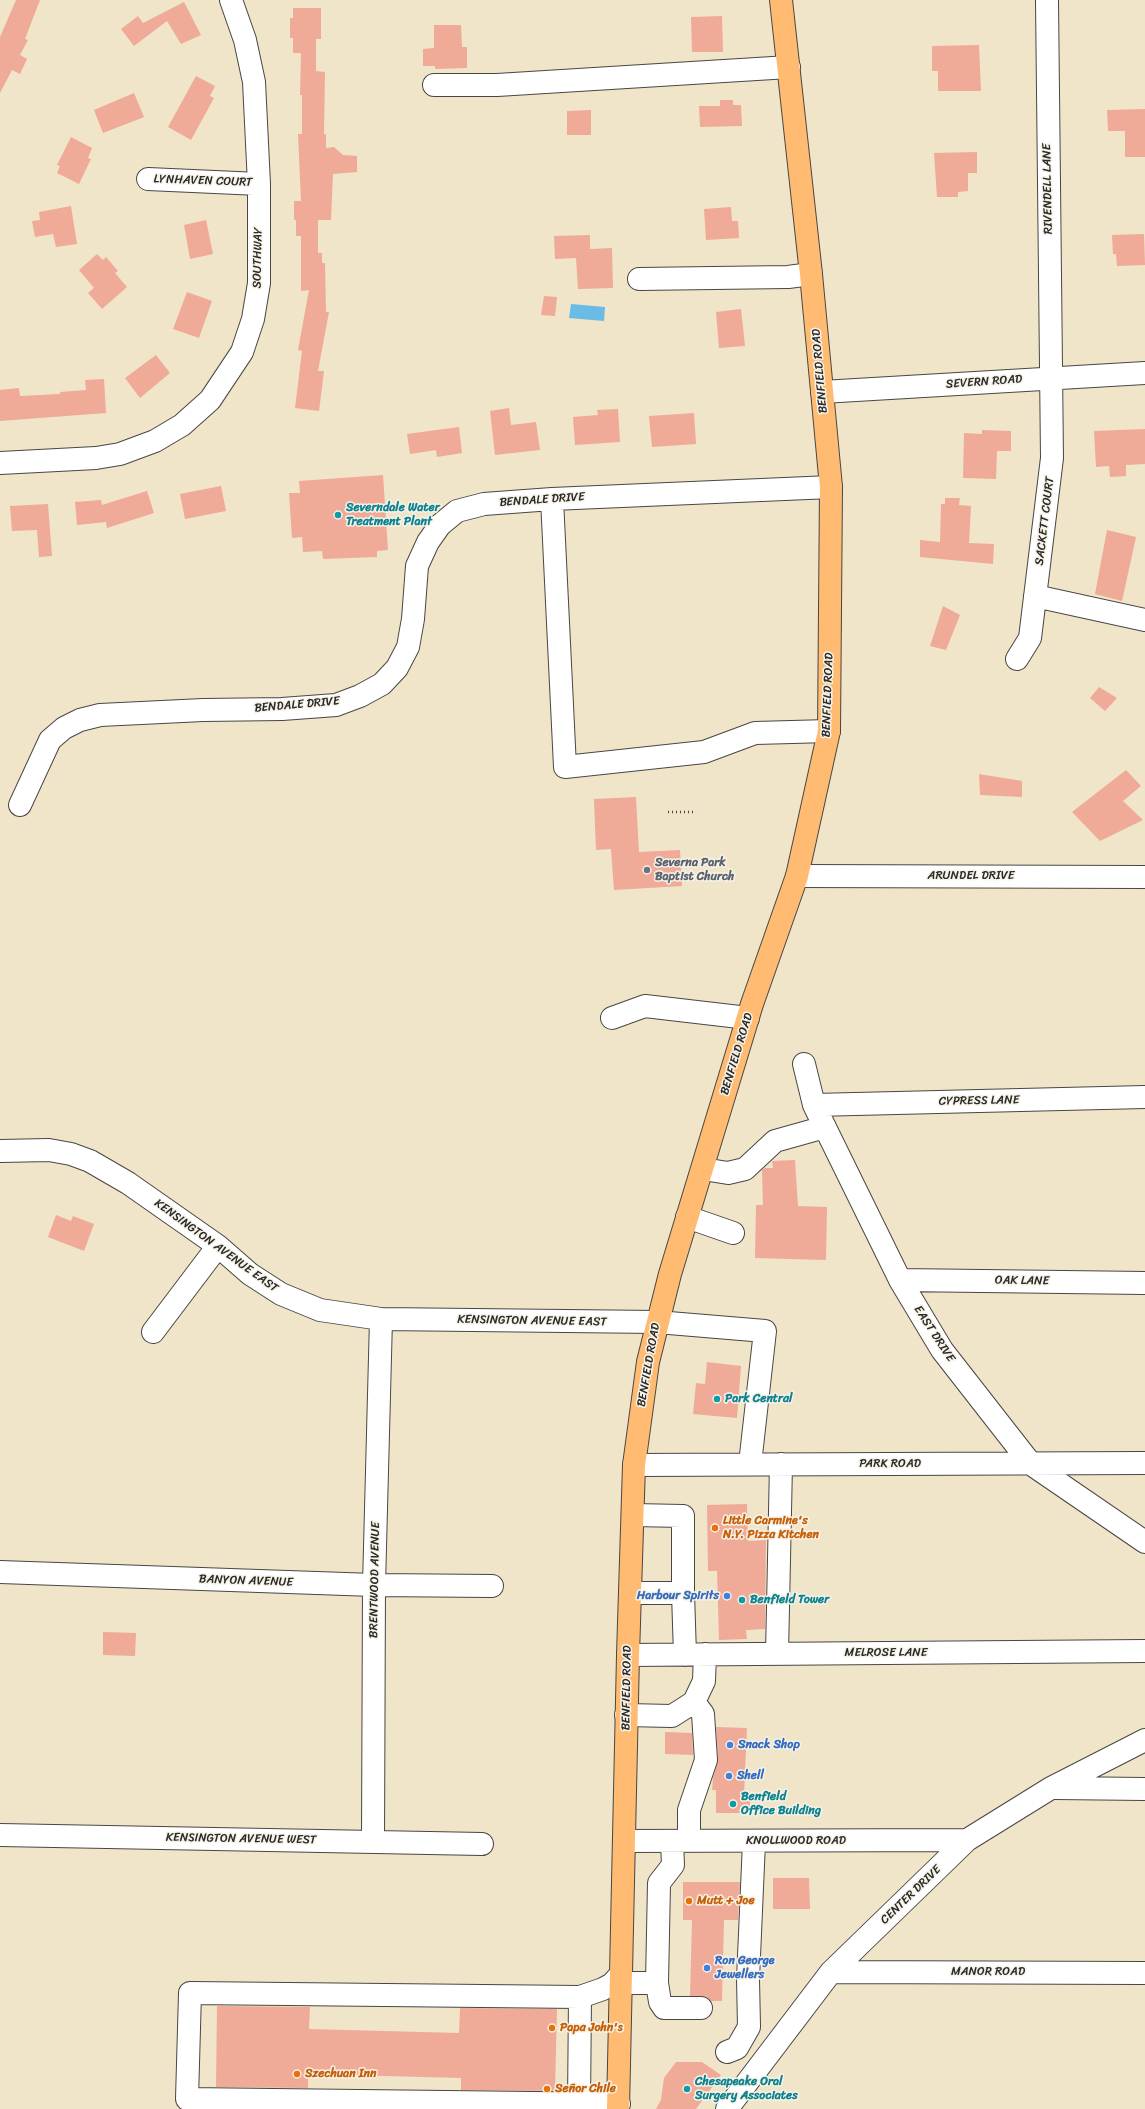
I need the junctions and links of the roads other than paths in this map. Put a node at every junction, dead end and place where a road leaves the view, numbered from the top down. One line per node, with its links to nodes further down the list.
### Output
1 (231, 0): 7 (street, SOUTHWAY)
2 (782, 0): 4 (main road, BENFIELD ROAD)
3 (1047, 0): 11 (street, RIVENDELL LANE)
4 (789, 67): 5 (street); 8 (main road, BENFIELD ROAD)
5 (434, 85)
6 (148, 179): 7 (street, LYNHAVEN COURT)
7 (259, 184): 13 (street, SOUTHWAY)
8 (811, 274): 9 (street); 12 (main road, BENFIELD ROAD)
9 (638, 279)
10 (1145, 372): 11 (street, SEVERN ROAD)
11 (1051, 378): 12 (street, SEVERN ROAD); 16 (street, SACKETT COURT)
12 (822, 392): 14 (main road, BENFIELD ROAD)
13 (0, 463)
14 (831, 487): 15 (street, BENDALE DRIVE); 19 (main road, BENFIELD ROAD)
15 (552, 499): 19 (street); 20 (street, BENDALE DRIVE)
16 (1036, 596): 17 (street); 18 (street, SACKETT COURT)
17 (1145, 620)
18 (1017, 660)
19 (829, 731): 21 (main road, BENFIELD ROAD)
20 (20, 805)
21 (797, 876): 22 (street, ARUNDEL DRIVE); 24 (main road, BENFIELD ROAD)
22 (1145, 877)
23 (612, 1018): 24 (street)
24 (748, 1018): 30 (main road, BENFIELD ROAD)
25 (804, 1064): 27 (street, EAST DRIVE)
26 (1145, 1097): 27 (street, CYPRESS LANE)
27 (814, 1105): 28 (street, EAST DRIVE)
28 (825, 1127): 30 (street); 34 (street, EAST DRIVE)
29 (0, 1151): 33 (street, KENSINGTON AVENUE EAST)
30 (703, 1169): 31 (main road, BENFIELD ROAD)
31 (688, 1217): 32 (street); 37 (main road, BENFIELD ROAD)
32 (733, 1233)
33 (218, 1246): 36 (street, KENSINGTON AVENUE EAST); 38 (street)
34 (900, 1280): 35 (street, OAK LANE); 42 (street, EAST DRIVE)
35 (1145, 1283)
36 (381, 1319): 37 (street, KENSINGTON AVENUE EAST); 47 (street, BRENTWOOD AVENUE)
37 (657, 1322): 40 (street, KENSINGTON AVENUE EAST); 43 (main road, BENFIELD ROAD)
38 (153, 1332)
39 (1145, 1463): 42 (street, PARK ROAD)
40 (750, 1464): 41 (street, PARK ROAD); 43 (street, PARK ROAD)
41 (781, 1464): 42 (street, PARK ROAD); 53 (street)
42 (1031, 1464): 45 (street, EAST DRIVE)
43 (634, 1465): 44 (main road, BENFIELD ROAD)
44 (633, 1515): 49 (main road, BENFIELD ROAD); 50 (street)
45 (1145, 1542)
46 (0, 1572): 47 (street, BANYON AVENUE)
47 (374, 1585): 48 (street, BANYON AVENUE); 62 (street, BRENTWOOD AVENUE)
48 (492, 1586)
49 (630, 1593): 50 (street); 54 (main road, BENFIELD ROAD)
50 (683, 1594): 52 (street)
51 (1145, 1651): 53 (street, MELROSE LANE)
52 (695, 1654): 53 (street, MELROSE LANE); 54 (street, MELROSE LANE); 55 (street)
53 (777, 1654)
54 (628, 1655): 56 (main road, BENFIELD ROAD)
55 (694, 1702): 56 (street); 64 (street)
56 (626, 1715): 63 (main road, BENFIELD ROAD)
57 (1145, 1740): 58 (street, CENTER DRIVE)
58 (1051, 1788): 59 (street); 61 (street, CENTER DRIVE)
59 (1145, 1789)
60 (0, 1835): 62 (street, KENSINGTON AVENUE WEST)
61 (967, 1840): 65 (street, KNOLLWOOD ROAD); 67 (street, CENTER DRIVE)
62 (373, 1841): 66 (street, KENSINGTON AVENUE WEST)
63 (624, 1841): 64 (street, KNOLLWOOD ROAD); 69 (main road, BENFIELD ROAD)
64 (680, 1841): 65 (street, KNOLLWOOD ROAD); 70 (street)
65 (754, 1842): 73 (street)
66 (482, 1844)
67 (831, 1972): 68 (street, MANOR ROAD); 77 (street, CENTER DRIVE)
68 (1145, 1973)
69 (621, 1978): 70 (street); 71 (street); 76 (main road, BENFIELD ROAD)
70 (657, 1983): 72 (street)
71 (580, 1997): 74 (street); 75 (street)
72 (701, 2008)
73 (727, 2052)
74 (580, 2104): 75 (street); 76 (street)
75 (511, 2106)
76 (618, 2107)
77 (727, 2109)

